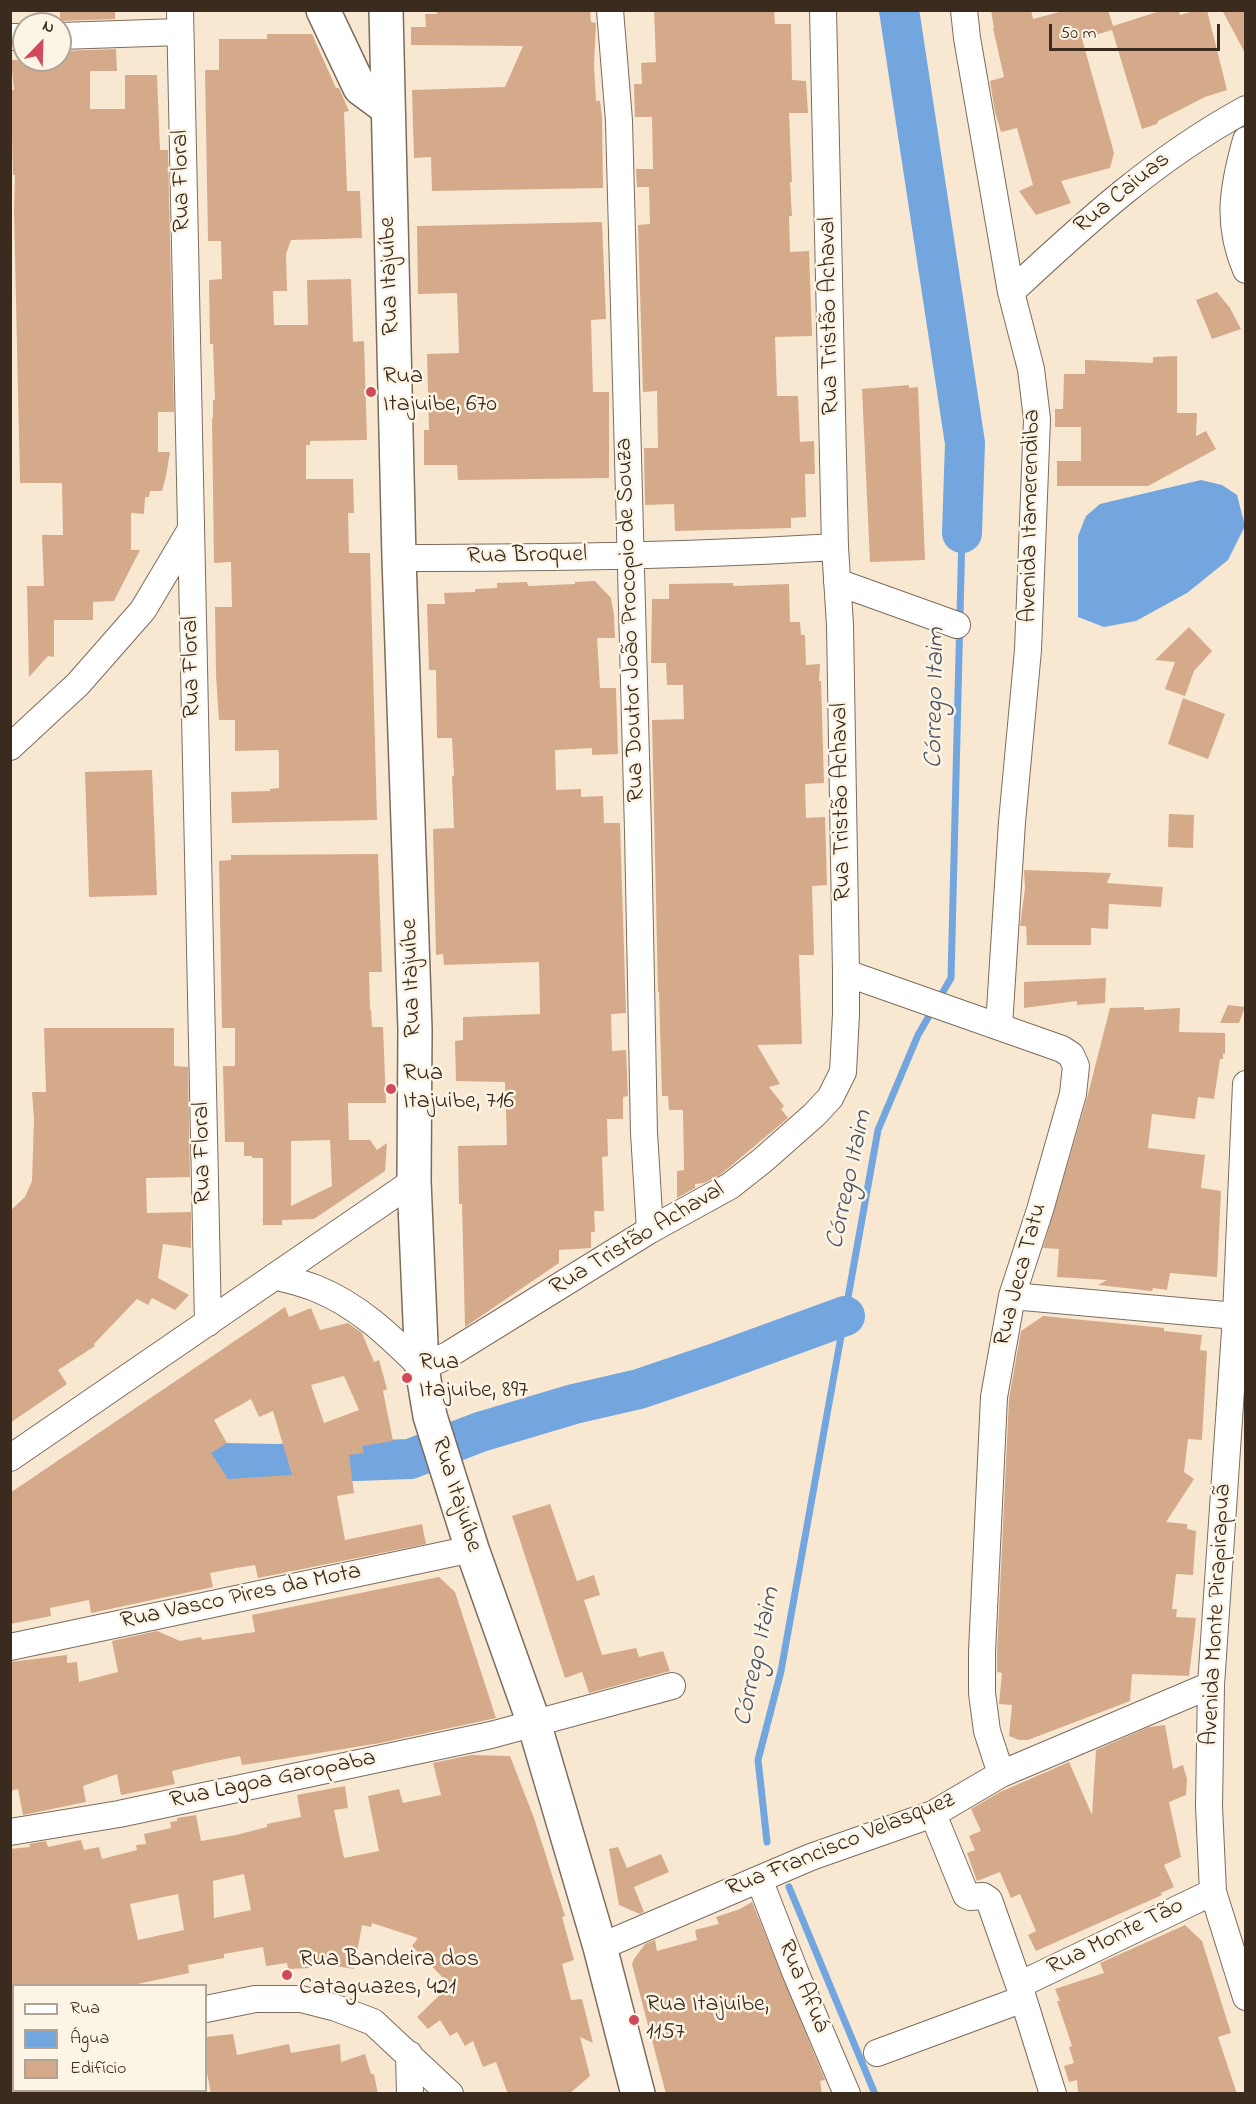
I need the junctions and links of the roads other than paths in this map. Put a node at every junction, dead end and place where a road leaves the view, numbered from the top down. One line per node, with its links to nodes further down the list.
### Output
1 (323, 10): 8 (main road)
2 (386, 10): 8 (main road, Rua Itajuíbe)
3 (610, 10): 15 (street, Rua Doutor João Procopio de Souza)
4 (824, 10): 14 (street, Rua Tristão Achaval)
5 (964, 10): 12 (street, Avenida Itamerendiba)
6 (180, 21): 7 (street); 13 (street, Rua Floral)
7 (72, 34)
8 (387, 108): 16 (main road, Rua Itajuíbe)
9 (1245, 109): 12 (street, Rua Caiuas)
10 (1245, 140): 11 (street)
11 (1245, 270)
12 (1011, 292): 21 (street, Avenida Itamerendiba)
13 (190, 531): 19 (street); 28 (street, Rua Floral)
14 (835, 547): 15 (street, Rua Broquel); 17 (street, Rua Tristão Achaval)
15 (631, 556): 16 (street, Rua Broquel); 24 (street, Rua Doutor João Procopio de Souza)
16 (399, 558): 23 (main road, Rua Itajuíbe)
17 (837, 582): 18 (street); 20 (street, Rua Tristão Achaval)
18 (957, 625)
19 (10, 747)
20 (846, 973): 21 (street, Rua Jeca Tatu); 24 (street, Rua Tristão Achaval)
21 (999, 1026): 26 (street, Rua Jeca Tatu)
22 (1245, 1084): 27 (street, Avenida Monte Pirapirapuã)
23 (414, 1181): 25 (street); 29 (main road, Rua Itajuíbe)
24 (650, 1230): 29 (street, Rua Tristão Achaval)
25 (275, 1276): 28 (street); 29 (street)
26 (1012, 1296): 27 (street); 36 (street, Rua Jeca Tatu)
27 (1236, 1316): 33 (street, Avenida Monte Pirapirapuã)
28 (208, 1323): 30 (street)
29 (422, 1368): 31 (main road, Rua Itajuíbe)
30 (10, 1458)
31 (472, 1549): 32 (street, Rua Vasco Pires da Mota); 35 (main road, Rua Itajuíbe)
32 (10, 1647)
33 (1211, 1685): 36 (street, Rua Francisco Velasquez); 40 (street, Avenida Monte Pirapirapuã)
34 (672, 1686): 35 (street, Rua Lagoa Garopaba)
35 (534, 1723): 38 (street, Rua Lagoa Garopaba); 41 (main road, Rua Itajuíbe)
36 (1001, 1774): 37 (street, Rua Francisco Velasquez)
37 (933, 1814): 39 (street, Rua Francisco Velasquez); 42 (street, Rua Monte Tão)
38 (10, 1832)
39 (763, 1878): 41 (street, Rua Francisco Velasquez); 50 (street, Rua Afuá)
40 (1213, 1892): 42 (street, Rua Monte Tão); 43 (street, Avenida Monte Pirapirapuã)
41 (600, 1947): 49 (main road, Rua Itajuíbe)
42 (1021, 1992): 45 (street); 51 (street, Rua Monte Tão)
43 (1245, 1997)
44 (207, 2009): 46 (street)
45 (876, 2053)
46 (409, 2054): 47 (street); 48 (street)
47 (410, 2094)
48 (450, 2094)
49 (638, 2094)
50 (847, 2094)
51 (1053, 2094)

